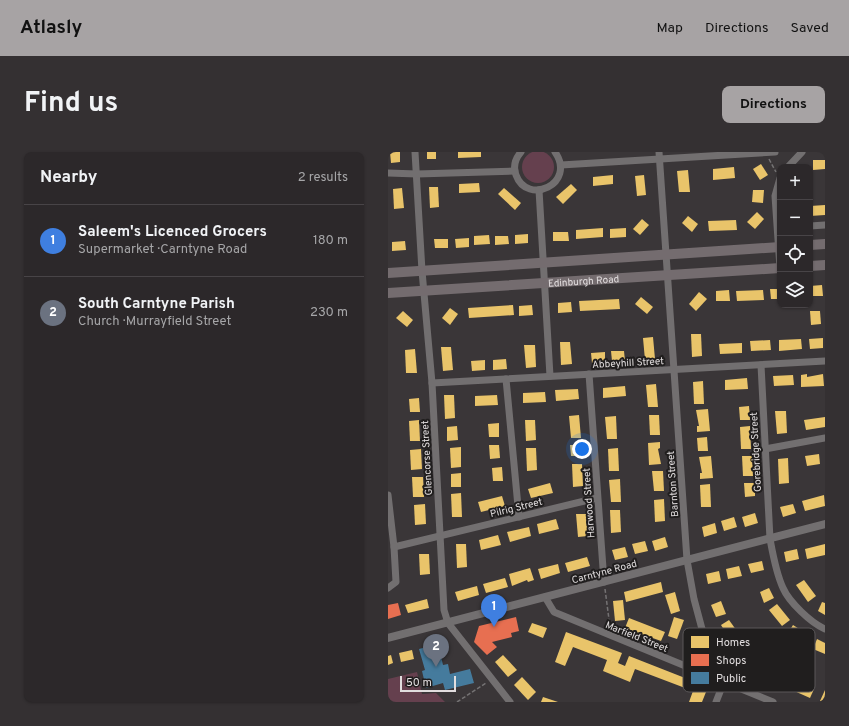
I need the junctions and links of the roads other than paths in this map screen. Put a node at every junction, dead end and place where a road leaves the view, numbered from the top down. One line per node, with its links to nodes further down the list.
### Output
1 (415, 152): 12 (street, Glencorse Street)
2 (521, 152): 10 (street)
3 (555, 152): 9 (street)
4 (775, 152): 6 (street)
5 (802, 152): 8 (street)
6 (765, 153): 7 (street)
7 (660, 156): 9 (street); 21 (street, Barnton Street)
8 (791, 164)
9 (561, 165): 14 (street)
10 (515, 171): 12 (street); 14 (street)
11 (388, 173): 12 (street)
12 (417, 174): 26 (street, Glencorse Street)
13 (777, 189): 15 (street)
14 (539, 190): 22 (street)
15 (777, 212)
16 (825, 225): 17 (street)
17 (813, 226)
18 (825, 244): 19 (main road)
19 (813, 245)
20 (777, 247): 21 (main road, Edinburgh Road)
21 (667, 255): 22 (main road, Edinburgh Road); 28 (street, Barnton Street)
22 (544, 262): 26 (main road, Edinburgh Road); 29 (street)
23 (825, 265): 24 (main road)
24 (813, 266)
25 (777, 268): 28 (main road, Edinburgh Road)
26 (422, 270): 27 (main road, Edinburgh Road); 30 (street, Glencorse Street)
27 (388, 273)
28 (669, 276): 29 (main road, Edinburgh Road); 34 (street, Barnton Street)
29 (545, 283): 30 (main road, Edinburgh Road); 36 (street)
30 (424, 291): 31 (main road, Edinburgh Road); 38 (street, Glencorse Street)
31 (388, 293)
32 (825, 361): 33 (street, Abbeyhill Street)
33 (761, 365): 34 (street, Abbeyhill Street); 40 (street, Gorebridge Street)
34 (674, 370): 35 (street, Abbeyhill Street); 49 (street, Barnton Street)
35 (590, 374): 36 (street, Abbeyhill Street); 42 (street, Harwood Street)
36 (550, 376): 37 (street, Abbeyhill Street)
37 (506, 379): 38 (street, Abbeyhill Street); 44 (street)
38 (432, 382): 46 (street, Glencorse Street)
39 (825, 438): 40 (street)
40 (765, 449): 47 (street, Gorebridge Street)
41 (388, 495): 43 (street)
42 (597, 498): 44 (street, Pilrig Street); 50 (street, Harwood Street)
43 (389, 511): 48 (street)
44 (519, 517): 46 (street, Pilrig Street)
45 (825, 524): 47 (street, Carntyne Road)
46 (439, 537): 48 (street, Pilrig Street); 53 (street, Glencorse Street)
47 (770, 539): 49 (street, Carntyne Road); 55 (street, Gorebridge Street)
48 (394, 547): 51 (street)
49 (687, 560): 50 (street, Carntyne Road); 54 (street, Barnton Street)
50 (604, 582): 52 (street, Carntyne Road)
51 (388, 588)
52 (545, 597): 53 (street, Carntyne Road); 57 (street, Marfield Street)
53 (448, 623): 56 (street, Carntyne Road); 60 (street)
54 (702, 628)
55 (825, 629)
56 (388, 638)
57 (683, 664)
58 (720, 692): 61 (street)
59 (750, 692): 62 (street, Marfield Street)
60 (510, 702)
61 (716, 702)
62 (773, 702)

